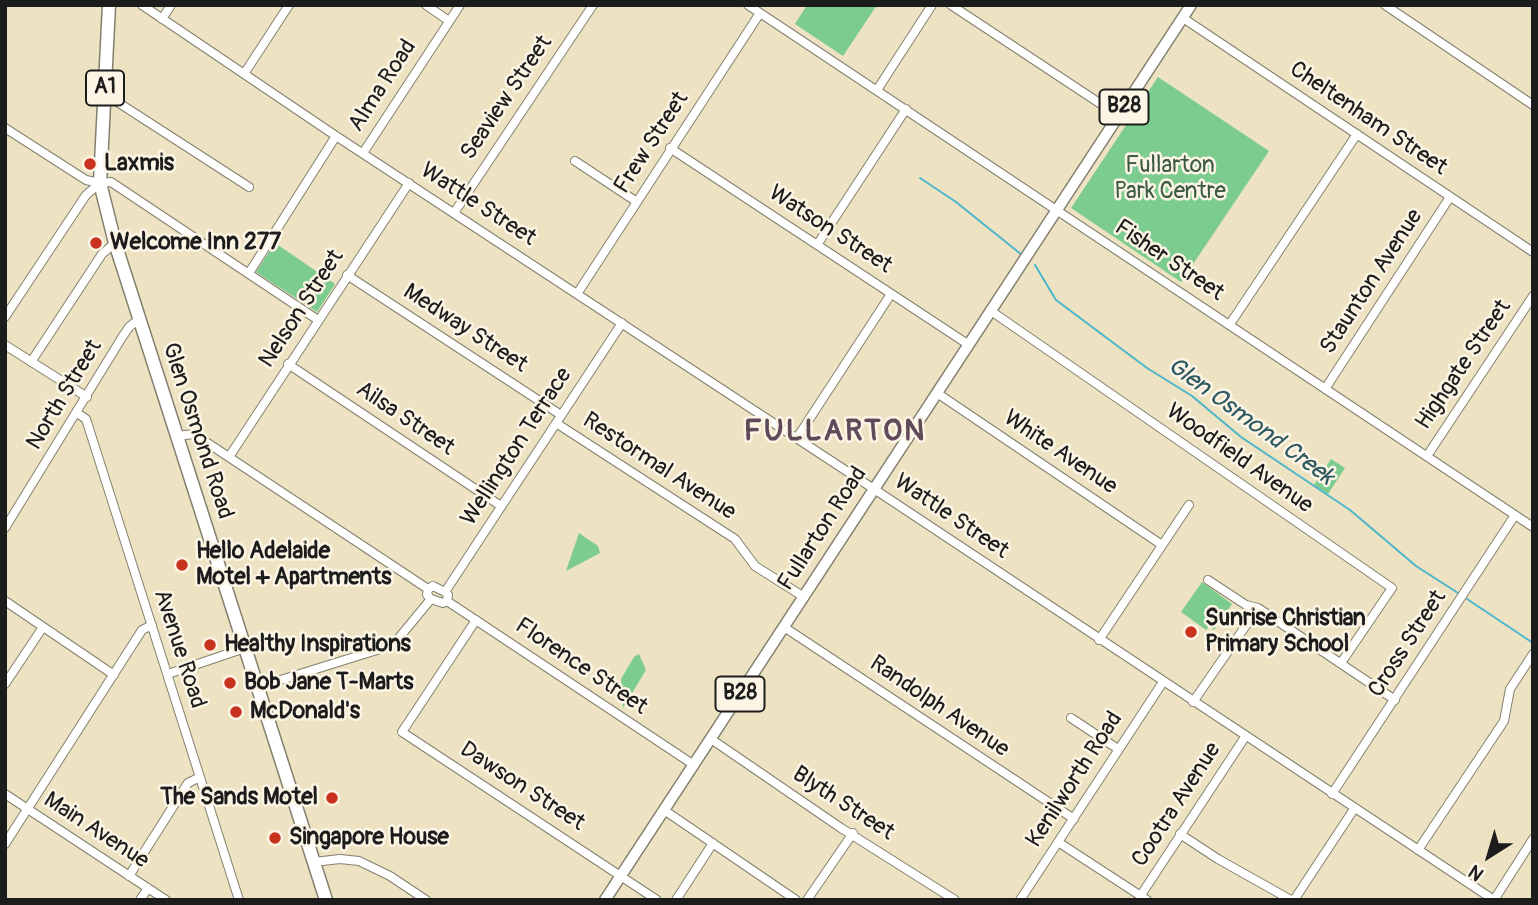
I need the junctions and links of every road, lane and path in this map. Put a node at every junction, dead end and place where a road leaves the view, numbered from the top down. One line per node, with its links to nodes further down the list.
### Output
1 (109, 5): 19 (highway, Glen Osmond Road / A1)
2 (142, 5): 15 (street, Wattle Street)
3 (171, 5): 15 (street)
4 (289, 5): 17 (street)
5 (426, 5): 16 (street)
6 (460, 5): 16 (street, Alma Road)
7 (593, 5): 35 (street, Seaview Street)
8 (748, 5): 13 (street, Fisher Street)
9 (932, 5): 18 (street)
10 (951, 5): 22 (street)
11 (1191, 5): 14 (main road, Fullarton Road / B28)
12 (1385, 5): 20 (street)
13 (761, 13): 18 (street, Fisher Street); 26 (street, Frew Street)
14 (1183, 18): 22 (main road, Fullarton Road / B28); 24 (street, Cheltenham Street)
15 (162, 19): 17 (street, Wattle Street)
16 (449, 21): 27 (street, Alma Road)
17 (244, 74): 25 (street, Wattle Street)
18 (877, 90): 21 (street, Fisher Street)
19 (105, 94): 29 (highway, Glen Osmond Road / A1); 31 (street)
20 (1533, 105)
21 (906, 109): 34 (street, Fisher Street); 37 (street)
22 (1119, 116): 34 (main road, Fullarton Road / B28)
23 (5, 128): 29 (street)
24 (1357, 134): 32 (street, Cheltenham Street); 49 (street)
25 (336, 136): 27 (street, Wattle Street); 39 (street)
26 (670, 148): 33 (street, Frew Street); 37 (street, Watson Street)
27 (363, 153): 30 (street, Wattle Street)
28 (575, 162): 33 (street)
29 (100, 183): 36 (highway, Glen Osmond Road / A1); 39 (street); 45 (street)
30 (409, 183): 35 (street, Wattle Street); 40 (street, Nelson Street)
31 (248, 187)
32 (1450, 197): 38 (street, Cheltenham Street); 54 (street, Staunton Avenue)
33 (637, 202): 41 (street, Frew Street)
34 (1057, 209): 44 (main road, Fullarton Road / B28); 49 (street, Fisher Street)
35 (454, 213): 41 (street, Wattle Street)
36 (115, 243): 46 (highway, Glen Osmond Road / A1); 52 (street)
37 (817, 245): 42 (street, Watson Street)
38 (1533, 251)
39 (248, 273): 47 (street)
40 (347, 275): 47 (street, Nelson Street); 58 (street, Medway Street)
41 (577, 293): 48 (street, Wattle Street)
42 (891, 294): 51 (street, Watson Street); 60 (street)
43 (1533, 296): 61 (street, Highgate Street)
44 (991, 311): 51 (main road, Fullarton Road / B28); 84 (street, Woodfield Avenue)
45 (5, 317)
46 (138, 320): 56 (street, North Street); 59 (highway, Glen Osmond Road / A1)
47 (318, 320): 53 (street, Nelson Street)
48 (622, 323): 58 (street, Wellington Terrace); 60 (street, Wattle Street)
49 (1230, 324): 54 (street, Fisher Street)
50 (5, 345): 52 (street)
51 (969, 345): 55 (main road, Fullarton Road / B28)
52 (31, 362): 56 (street)
53 (288, 364): 62 (street, Nelson Street); 65 (street, Ailsa Street)
54 (1325, 388): 61 (street, Fisher Street)
55 (937, 393): 63 (main road, Fullarton Road / B28); 69 (street, White Avenue)
56 (87, 397): 57 (street, North Street)
57 (78, 413): 68 (street, North Street); 78 (street, Avenue Road)
58 (559, 419): 65 (street, Wellington Terrace); 73 (street, Restormal Avenue)
59 (177, 436): 62 (street); 82 (highway, Glen Osmond Road / A1)
60 (797, 438): 63 (street, Wattle Street)
61 (1427, 456): 66 (street, Fisher Street)
62 (229, 457): 71 (street)
63 (874, 489): 73 (main road, Fullarton Road / B28); 81 (street, Wattle Street)
64 (1189, 505): 69 (street)
65 (501, 506): 72 (street, Wellington Terrace)
66 (1515, 515): 67 (street, Fisher Street); 90 (street, Cross Street)
67 (1533, 527)
68 (5, 528)
69 (1162, 545): 81 (street)
70 (1208, 580): 76 (street)
71 (428, 589): 72 (street); 74 (street)
72 (446, 597): 74 (street); 77 (street, Florence Street)
73 (803, 597): 79 (main road, Fullarton Road / B28)
74 (431, 599): 89 (street)
75 (5, 601): 80 (street)
76 (1258, 608): 84 (street); 91 (street)
77 (476, 620): 96 (street, Florence Street); 113 (street, Dawson Street)
78 (152, 625): 85 (street, Avenue Road); 86 (street)
79 (784, 626): 94 (main road, Fullarton Road / B28); 103 (street, Randolph Avenue)
80 (43, 627): 86 (street); 88 (street)
81 (1099, 640): 87 (street, Wattle Street)
82 (245, 648): 85 (street); 89 (highway, Glen Osmond Road / A1)
83 (1533, 654): 110 (street)
84 (1342, 663): 90 (street)
85 (168, 674): 97 (street, Avenue Road)
86 (114, 675): 101 (street)
87 (1163, 682): 91 (street, Wattle Street); 95 (street, Kenilworth Road)
88 (5, 684)
89 (258, 687): 111 (highway, Glen Osmond Road / A1)
90 (1395, 700): 99 (street, Cross Street)
91 (1193, 702): 93 (street, Wattle Street)
92 (1071, 718): 95 (street)
93 (1245, 737): 99 (street, Wattle Street); 105 (street, Cootra Avenue)
94 (711, 739): 96 (main road, Fullarton Road / B28); 104 (street, Blyth Street)
95 (1118, 749): 103 (street, Kenilworth Road)
96 (694, 765): 102 (main road, Fullarton Road / B28)
97 (200, 777): 112 (street); 118 (street, Avenue Road)
98 (5, 794): 101 (street, Main Avenue)
99 (1332, 794): 100 (street, Wattle Street)
100 (1354, 808): 110 (street, Wattle Street); 128 (street)
101 (28, 809): 109 (street); 112 (street, Main Avenue)
102 (664, 810): 108 (street); 113 (main road, Fullarton Road / B28)
103 (1073, 818): 107 (street, Kenilworth Road)
104 (853, 833): 125 (street); 126 (street, Blyth Street)
105 (1180, 834): 115 (street, Cootra Avenue); 128 (street)
106 (1533, 839): 129 (street)
107 (1058, 842): 115 (street); 127 (street, Kenilworth Road)
108 (713, 843): 123 (street); 124 (street)
109 (5, 844)
110 (1418, 850): 129 (street, Wattle Street)
111 (314, 862): 119 (highway, Glen Osmond Road / A1); 120 (street)
112 (130, 876): 114 (street, Main Avenue)
113 (621, 876): 121 (main road, Fullarton Road / B28); 122 (street, Dawson Street)
114 (148, 888): 116 (street); 117 (street, Main Avenue)
115 (1144, 898)
116 (140, 900)
117 (166, 900)
118 (239, 900)
119 (326, 900)
120 (426, 900)
121 (605, 900)
122 (657, 900)
123 (676, 900)
124 (796, 900)
125 (807, 900)
126 (955, 900)
127 (1020, 900)
128 (1292, 900)
129 (1494, 900)

